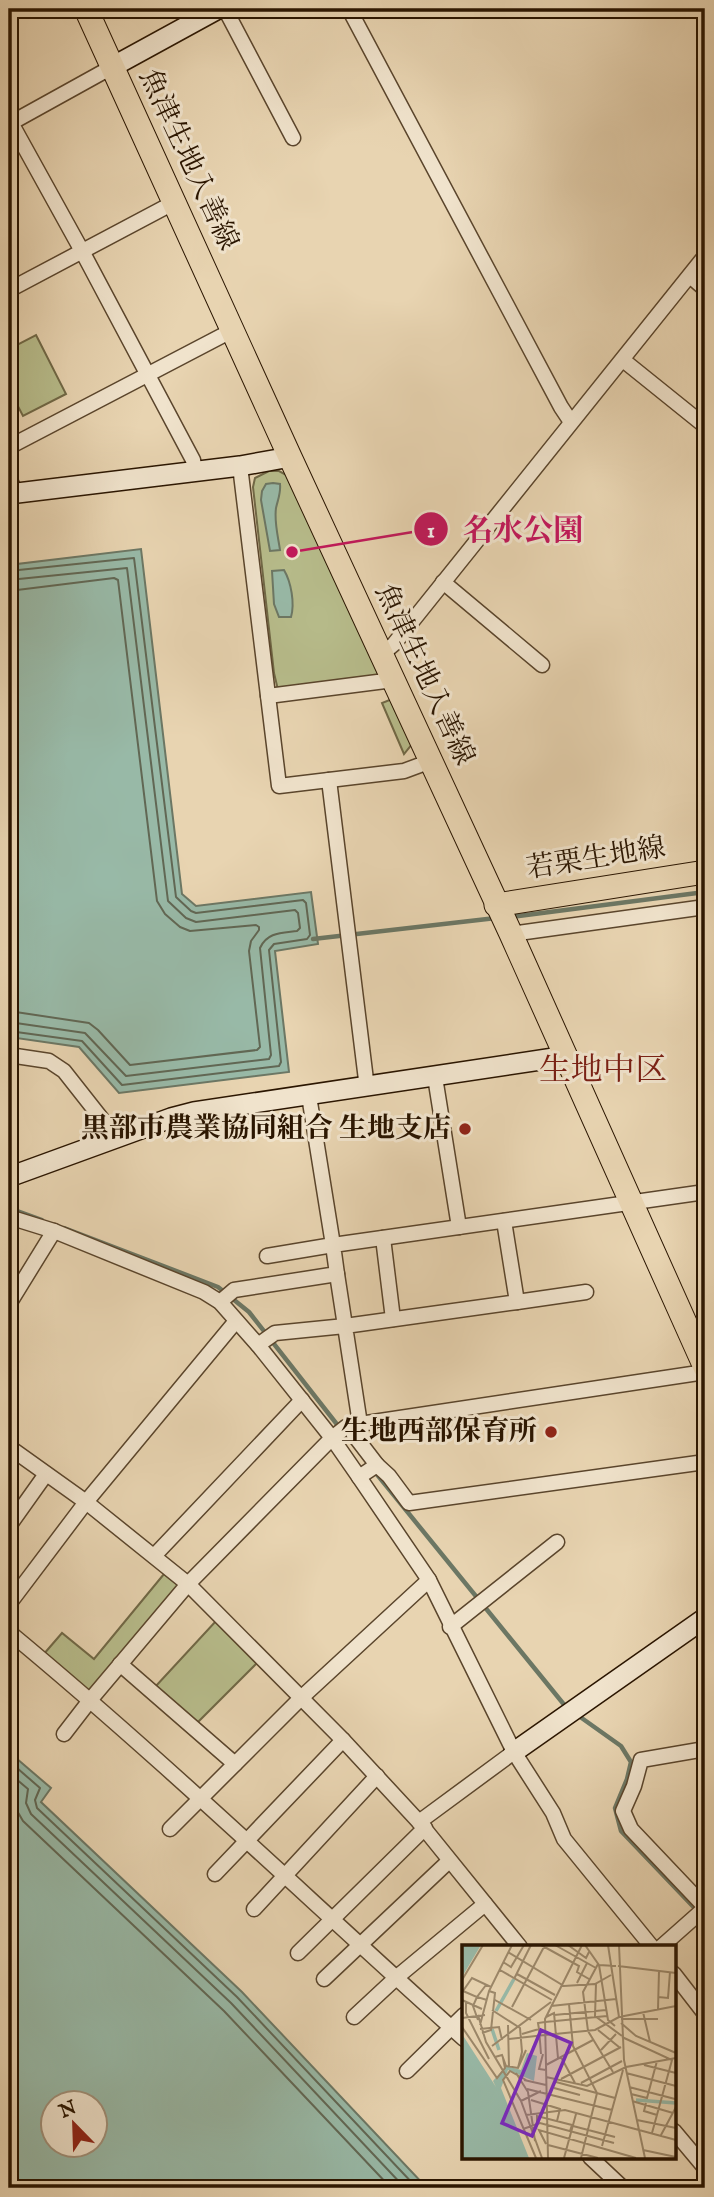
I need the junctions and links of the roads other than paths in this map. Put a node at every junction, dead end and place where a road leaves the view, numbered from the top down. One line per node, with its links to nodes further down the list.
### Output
1 (86, 9): 5 (main road, 魚津生地入善線)
2 (218, 9): 5 (street)
3 (225, 9): 7 (street)
4 (349, 9): 17 (street)
5 (112, 67): 6 (street); 8 (main road, 魚津生地入善線)
6 (9, 122): 9 (street)
7 (293, 138)
8 (175, 202): 9 (street); 14 (main road, 魚津生地入善線)
9 (82, 251): 13 (street); 16 (street)
10 (705, 256): 11 (street)
11 (690, 276): 12 (street); 15 (street)
12 (705, 289)
13 (9, 290)
14 (233, 330): 16 (street); 20 (main road, 魚津生地入善線)
15 (623, 360): 17 (street); 18 (street)
16 (148, 374): 19 (street); 22 (street)
17 (571, 422): 24 (street)
18 (705, 426)
19 (9, 447)
20 (290, 457): 21 (street); 25 (main road, 魚津生地入善線)
21 (240, 466): 22 (street); 28 (street)
22 (195, 471): 23 (street)
23 (11, 488)
24 (443, 582): 25 (street); 26 (street)
25 (381, 654): 27 (main road, 魚津生地入善線)
26 (542, 665)
27 (393, 680): 28 (street); 29 (main road, 魚津生地入善線)
28 (268, 696): 30 (street)
29 (431, 761): 30 (street); 32 (main road, 魚津生地入善線)
30 (329, 780): 38 (street)
31 (705, 873): 32 (main road, 若栗生地線)
32 (496, 905): 34 (main road, 魚津生地入善線)
33 (705, 907): 34 (street)
34 (511, 934): 36 (main road, 魚津生地入善線)
35 (9, 1055): 40 (street)
36 (567, 1056): 37 (street); 43 (main road, 魚津生地入善線)
37 (435, 1077): 38 (street); 46 (street)
38 (367, 1087): 39 (street)
39 (309, 1096): 40 (street); 49 (street)
40 (116, 1137): 41 (street)
41 (9, 1177)
42 (705, 1192): 43 (street)
43 (633, 1202): 45 (street); 60 (main road, 魚津生地入善線)
44 (9, 1217): 47 (street)
45 (504, 1221): 46 (street); 54 (street)
46 (459, 1227): 48 (street)
47 (54, 1231): 53 (street); 55 (street)
48 (383, 1238): 49 (street); 56 (street)
49 (333, 1245): 50 (street); 51 (street)
50 (267, 1256)
51 (337, 1274): 53 (street); 58 (street)
52 (586, 1292): 54 (street)
53 (220, 1302): 57 (street)
54 (517, 1302): 56 (street)
55 (9, 1304)
56 (393, 1319): 58 (street)
57 (236, 1321): 59 (street); 69 (street)
58 (345, 1326): 59 (street); 62 (street)
59 (258, 1345): 61 (street)
60 (705, 1369): 62 (street)
61 (302, 1400): 63 (street); 72 (street)
62 (356, 1425): 63 (street); 66 (street)
63 (332, 1438): 68 (street); 74 (street)
64 (9, 1447): 67 (street)
65 (705, 1462): 66 (street)
66 (377, 1465): 68 (street)
67 (47, 1474): 69 (street); 70 (street)
68 (359, 1477): 73 (street)
69 (86, 1502): 72 (street); 75 (street)
70 (9, 1526)
71 (557, 1542): 77 (street)
72 (154, 1556): 74 (street)
73 (429, 1580): 77 (street); 80 (street)
74 (188, 1584): 79 (street); 80 (street)
75 (9, 1604)
76 (705, 1618): 85 (street)
77 (450, 1627): 85 (street)
78 (9, 1632): 81 (street)
79 (120, 1664): 81 (street); 86 (street)
80 (301, 1698): 83 (street); 86 (street)
81 (91, 1699): 82 (street); 88 (street)
82 (64, 1734)
83 (343, 1740): 87 (street); 91 (street)
84 (705, 1749): 96 (street)
85 (514, 1752): 89 (street); 100 (street)
86 (235, 1764): 88 (street)
87 (377, 1776): 89 (street); 94 (street)
88 (201, 1797): 90 (street); 91 (street)
89 (422, 1825): 92 (street); 98 (street)
90 (170, 1829)
91 (247, 1840): 93 (street); 94 (street)
92 (449, 1861): 95 (street); 102 (street)
93 (215, 1874)
94 (285, 1875): 97 (street); 98 (street)
95 (485, 1905): 99 (street); 104 (street)
96 (705, 1908): 101 (street)
97 (254, 1909)
98 (332, 1920): 102 (street); 103 (street)
99 (518, 1945)
100 (650, 1945)
101 (663, 1945)
102 (360, 1946): 104 (street); 106 (street)
103 (298, 1953)
104 (397, 1977): 108 (street); 110 (street)
105 (676, 1977): 107 (street)
106 (324, 1979)
107 (705, 2014)
108 (354, 2017)
109 (462, 2017): 110 (street)
110 (450, 2028): 111 (street); 112 (street)
111 (462, 2037)
112 (407, 2071)
113 (676, 2133): 115 (street)
114 (591, 2158): 116 (street)
115 (705, 2168)
116 (623, 2188)

